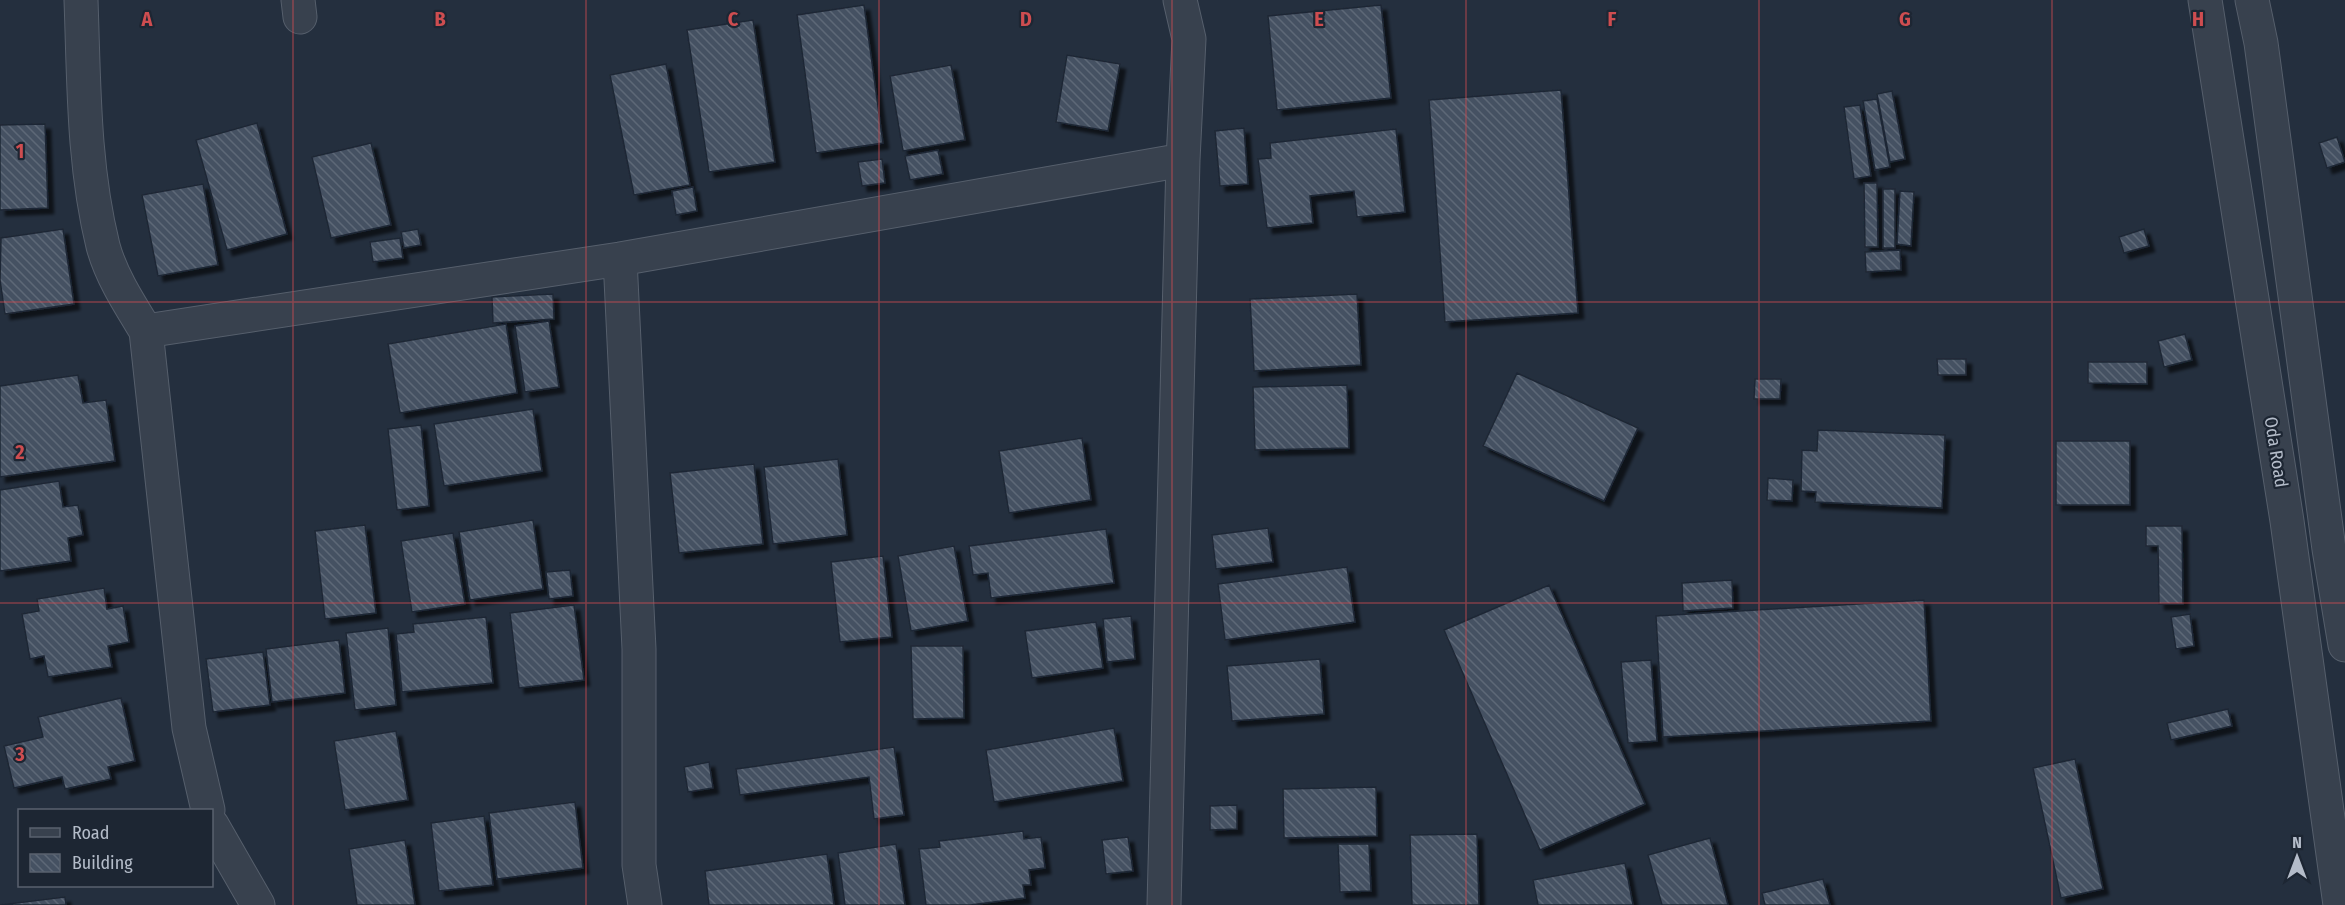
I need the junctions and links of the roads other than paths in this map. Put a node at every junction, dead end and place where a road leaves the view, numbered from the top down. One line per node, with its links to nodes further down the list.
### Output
1 (81, 0): 9 (street)
2 (1180, 0): 5 (street)
3 (2205, 0): 7 (street, Oda Road)
4 (2252, 0): 6 (street)
5 (1183, 160): 8 (street); 16 (street)
6 (2287, 234): 7 (street); 10 (street)
7 (2243, 241): 17 (street, Oda Road)
8 (620, 259): 9 (street); 15 (street)
9 (146, 331): 12 (street)
10 (2337, 548): 11 (street)
11 (2345, 645)
12 (208, 809)
13 (213, 827): 14 (street)
14 (258, 905)
15 (645, 905)
16 (1164, 905)
17 (2340, 905)

